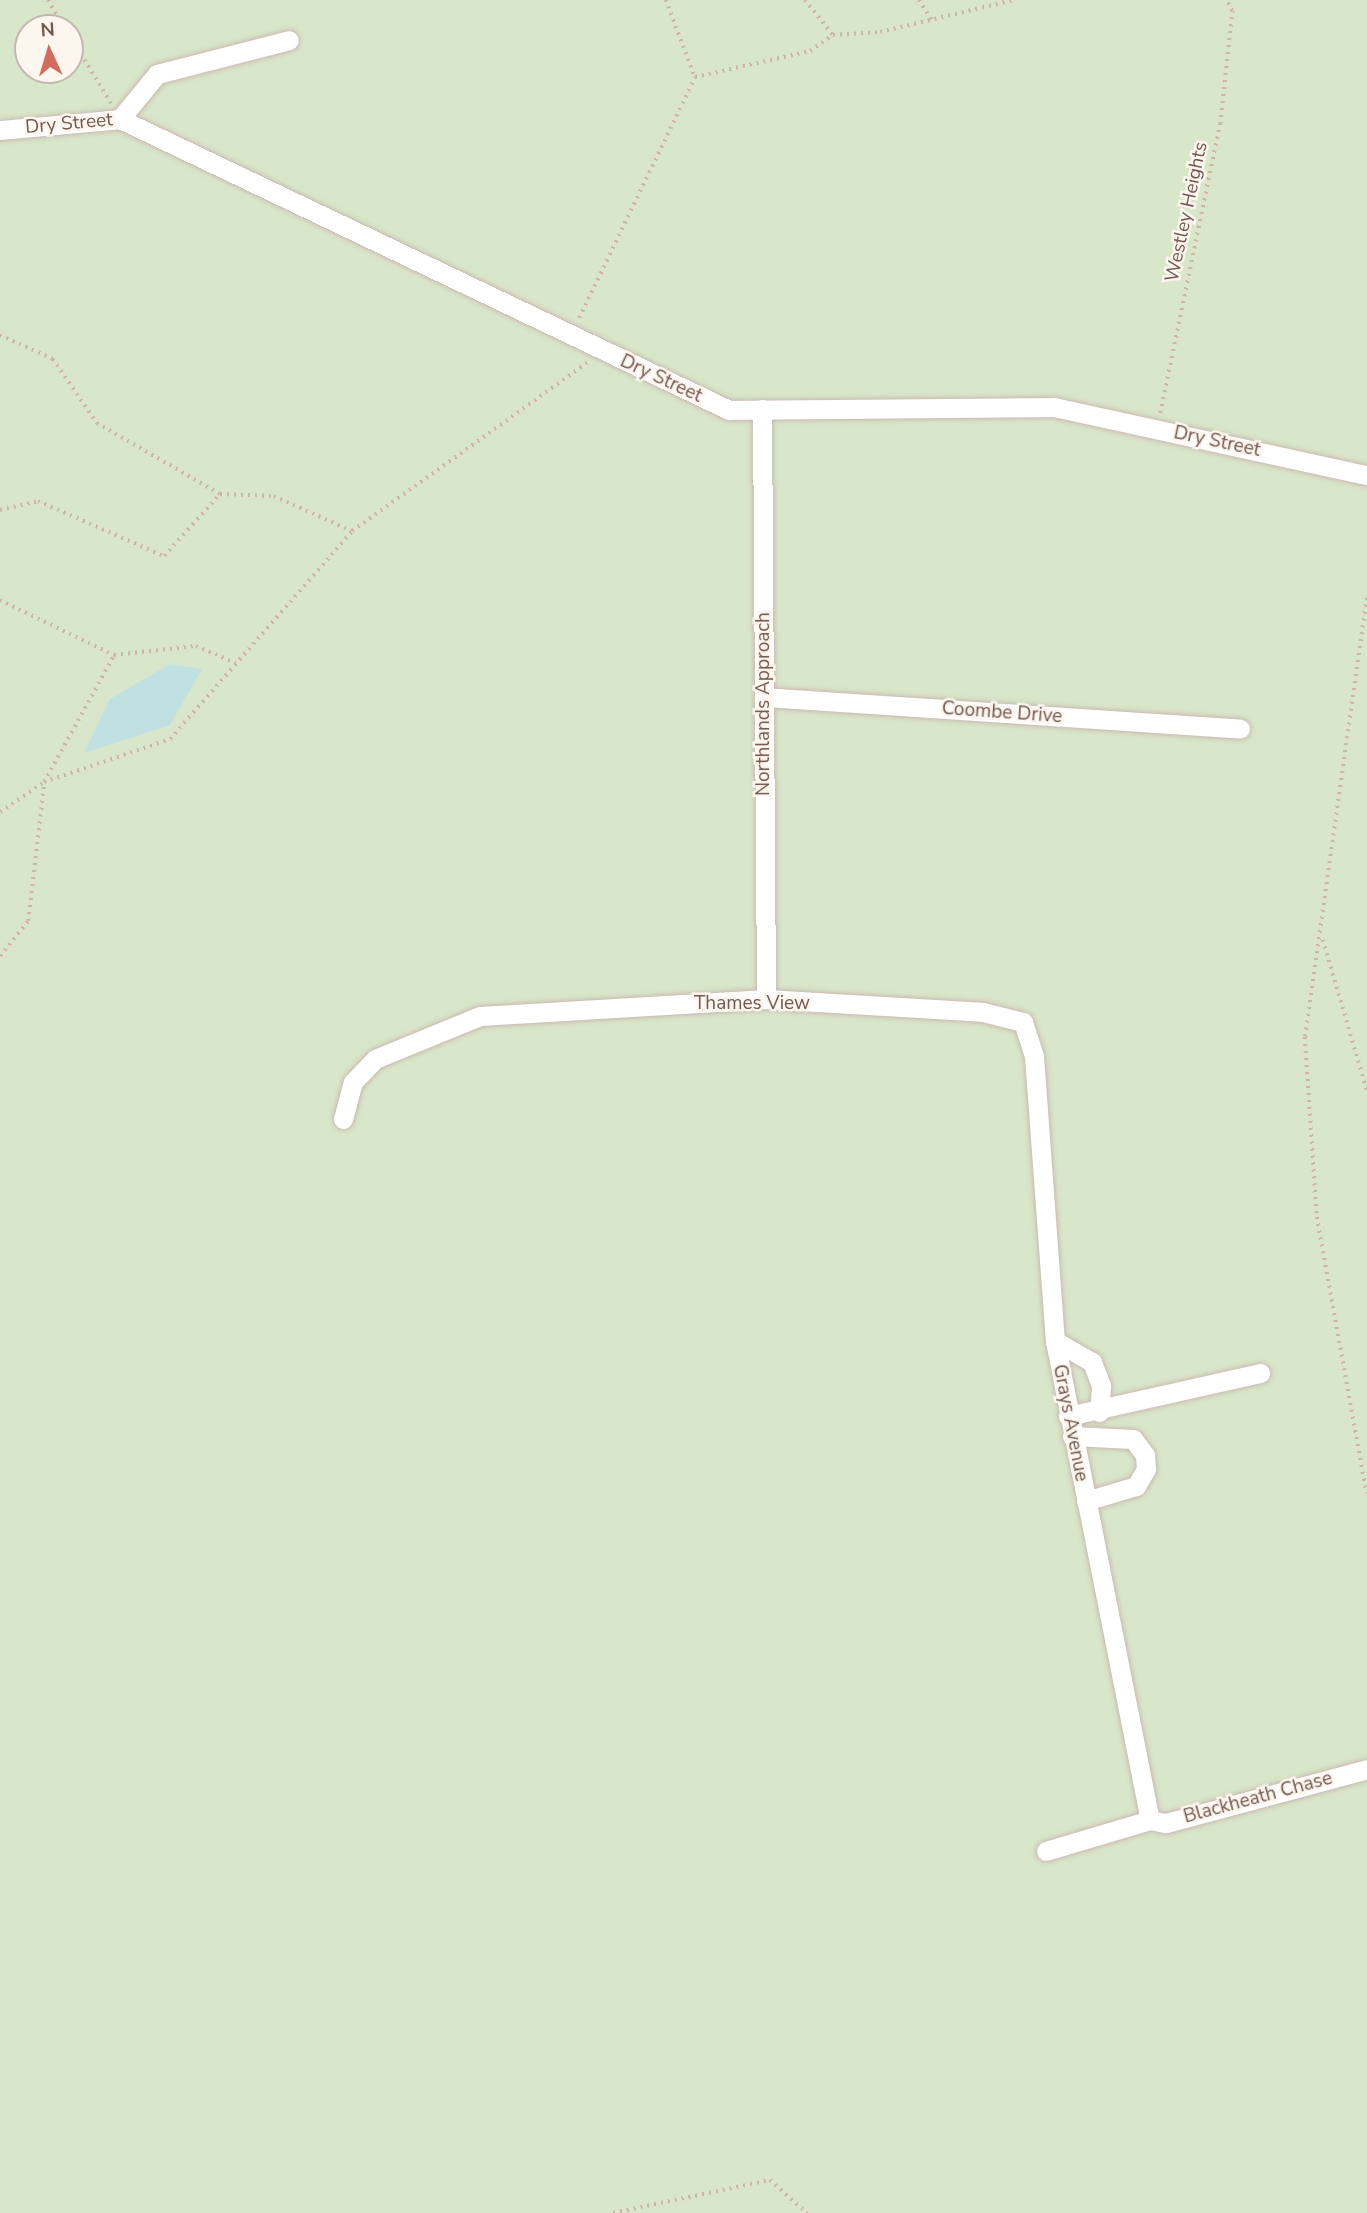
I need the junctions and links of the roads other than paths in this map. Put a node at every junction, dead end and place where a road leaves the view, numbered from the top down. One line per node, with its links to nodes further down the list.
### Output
1 (289, 40): 2 (street)
2 (120, 119): 3 (street, Dry Street); 4 (street, Dry Street)
3 (0, 130)
4 (762, 409): 5 (street, Dry Street); 6 (street, Northlands Approach)
5 (1367, 475)
6 (764, 697): 7 (street, Coombe Drive); 8 (street, Northlands Approach)
7 (1240, 729)
8 (766, 999): 9 (street, Thames View); 10 (street, Thames View)
9 (1023, 1022): 11 (street, Grays Avenue)
10 (343, 1119)
11 (1055, 1341): 13 (street); 14 (street, Grays Avenue)
12 (1260, 1373): 13 (street)
13 (1099, 1412): 14 (street)
14 (1070, 1426): 15 (street, Grays Avenue); 15 (street)
15 (1086, 1501): 17 (street, Grays Avenue)
16 (1367, 1769): 17 (street, Blackheath Chase)
17 (1150, 1820): 18 (street, Blackheath Chase)
18 (1046, 1851)

